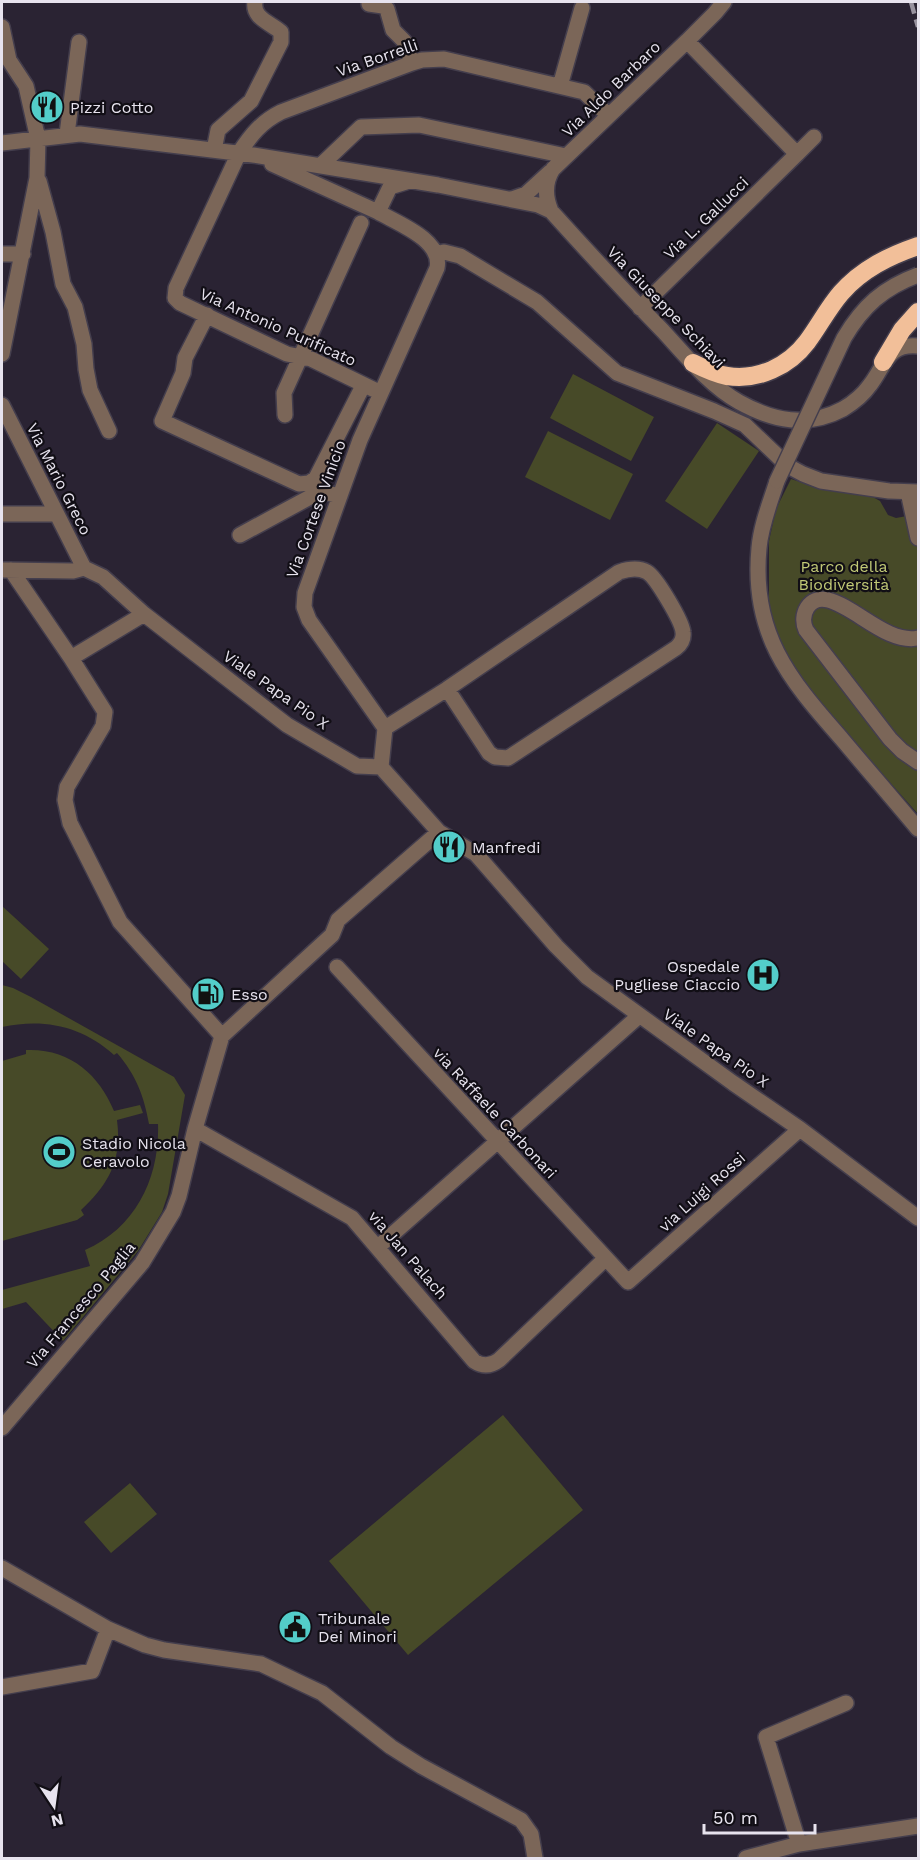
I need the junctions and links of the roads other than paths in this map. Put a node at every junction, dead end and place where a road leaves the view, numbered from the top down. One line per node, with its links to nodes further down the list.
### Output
1 (255, 2): 15 (street)
2 (723, 2): 6 (street, Via Aldo Barbaro)
3 (369, 4): 8 (street)
4 (582, 8): 9 (street)
5 (2, 27): 13 (street)
6 (687, 40): 10 (street, Via Aldo Barbaro); 17 (street)
7 (79, 42): 11 (street)
8 (412, 63): 9 (street, Via Borrelli); 16 (street, Via Borrelli)
9 (560, 86): 10 (street, Via Borrelli)
10 (608, 115): 18 (street, Via Aldo Barbaro)
11 (67, 134): 13 (street); 15 (street)
12 (814, 136): 17 (street, Via L. Gallucci)
13 (38, 139): 14 (street); 21 (street)
14 (2, 143)
15 (214, 150): 16 (street)
16 (246, 154): 19 (street); 25 (street); 34 (street, Via Antonio Purificato)
17 (797, 154): 32 (street, Via L. Gallucci)
18 (567, 156): 19 (street); 20 (street, Via Aldo Barbaro)
19 (320, 166): 22 (street)
20 (553, 169): 23 (street, Via Aldo Barbaro); 24 (street)
21 (38, 176): 29 (street); 45 (street)
22 (412, 181): 23 (street); 25 (street)
23 (512, 199): 24 (street)
24 (551, 211): 32 (street, Via Giuseppe Schiavi)
25 (378, 212): 30 (street)
26 (361, 223): 38 (street)
27 (918, 246): 40 (highway)
28 (2, 254): 29 (street)
29 (23, 254): 35 (street)
30 (436, 255): 42 (street, Via Cortese Vinicio); 46 (street)
31 (918, 275): 61 (street, bridge)
32 (640, 308): 40 (street, Via Giuseppe Schiavi)
33 (918, 312): 39 (highway)
34 (207, 315): 38 (street, Via Antonio Purificato); 41 (street)
35 (5, 323): 37 (street)
36 (918, 346): 39 (street)
37 (2, 354)
38 (301, 356): 41 (street, Via Antonio Purificato); 44 (street)
39 (883, 362): 40 (street, Via Giuseppe Schiavi)
40 (693, 363)
41 (363, 386): 42 (street, Via Antonio Purificato)
42 (381, 393): 47 (street, Via Cortese Vinicio)
43 (2, 405): 49 (street, Via Mario Greco)
44 (285, 415)
45 (109, 431)
46 (913, 492): 51 (street)
47 (340, 496): 50 (street); 58 (street, Via Cortese Vinicio)
48 (2, 514): 49 (street)
49 (55, 514): 52 (street, Via Mario Greco)
50 (240, 535)
51 (918, 538)
52 (84, 568): 53 (street); 54 (street, Viale Papa Pio X)
53 (6, 570): 56 (street)
54 (144, 614): 56 (street); 60 (street, Viale Papa Pio X)
55 (918, 638): 59 (street)
56 (71, 658): 65 (street)
57 (447, 689): 57 (street); 58 (street)
58 (385, 728): 60 (street)
59 (918, 762)
60 (381, 767): 62 (street, Viale Papa Pio X)
61 (918, 829)
62 (439, 832): 64 (street, Viale Papa Pio X); 65 (street)
63 (337, 967): 68 (street, via Raffaele Carbonari)
64 (639, 1016): 67 (street, Viale Papa Pio X); 68 (street)
65 (222, 1036): 66 (street, Via Francesco Paglia)
66 (195, 1129): 70 (street, via Jan Palach); 73 (street, Via Francesco Paglia)
67 (800, 1129): 69 (street, Viale Papa Pio X); 72 (street, via Luigi Rossi)
68 (496, 1141): 70 (street); 71 (street, via Raffaele Carbonari)
69 (918, 1218)
70 (378, 1247): 71 (street, via Jan Palach)
71 (605, 1258): 72 (street, via Raffaele Carbonari)
72 (628, 1282)
73 (2, 1428)
74 (2, 1568): 75 (street)
75 (108, 1629): 76 (street); 80 (street)
76 (2, 1687)
77 (846, 1703): 79 (street)
78 (918, 1826): 79 (street)
79 (799, 1844): 81 (street)
80 (535, 1858)
81 (746, 1858)

